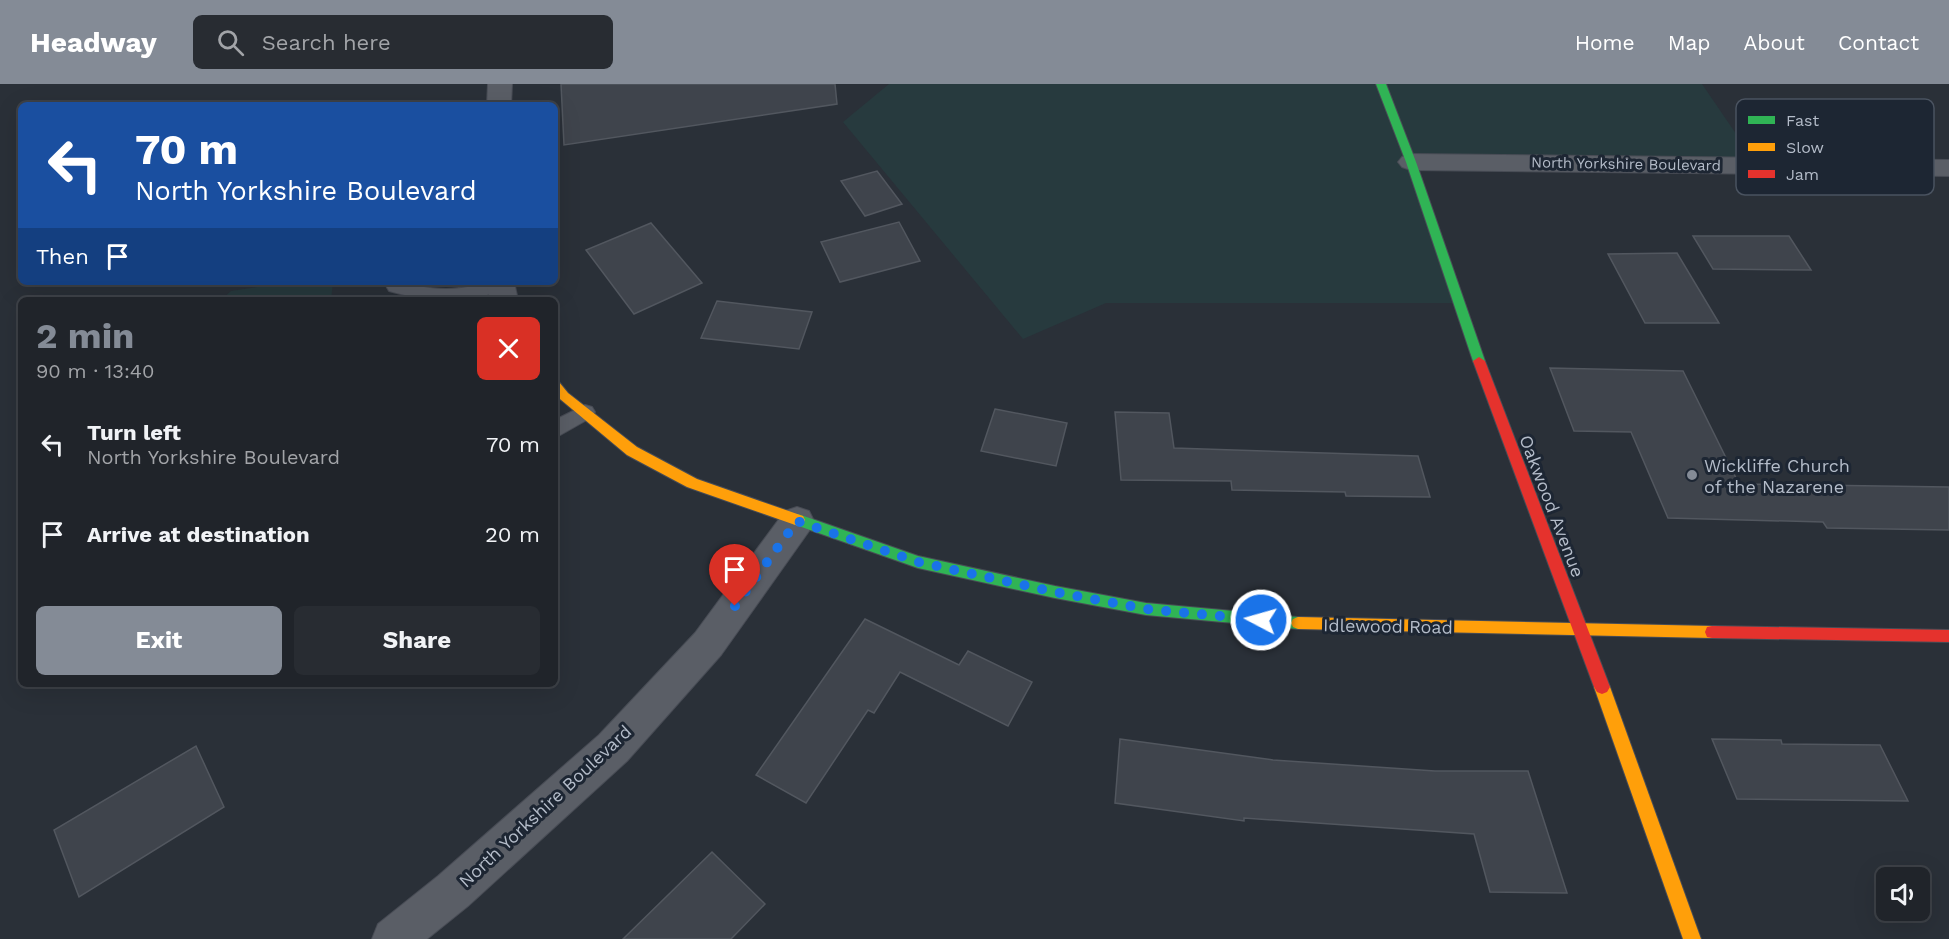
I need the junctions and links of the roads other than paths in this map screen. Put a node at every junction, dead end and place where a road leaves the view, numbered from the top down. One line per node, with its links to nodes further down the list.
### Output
1 (500, 84): 3 (street)
2 (1381, 84): 4 (street, Oakwood Avenue)
3 (500, 102)
4 (1412, 162): 5 (street, North Yorkshire Boulevard); 14 (street, Oakwood Avenue)
5 (1736, 166)
6 (1934, 168): 7 (street, North Yorkshire Boulevard)
7 (1949, 168)
8 (394, 285): 9 (lane)
9 (502, 289)
10 (558, 388): 11 (street, Idlewood Road)
11 (585, 412): 12 (lane); 13 (street, Idlewood Road)
12 (558, 428)
13 (797, 521): 14 (street, Idlewood Road); 16 (street, North Yorkshire Boulevard)
14 (1579, 630): 15 (street, Idlewood Road); 17 (street, Oakwood Avenue)
15 (1949, 636)
16 (393, 939)
17 (1692, 939)

